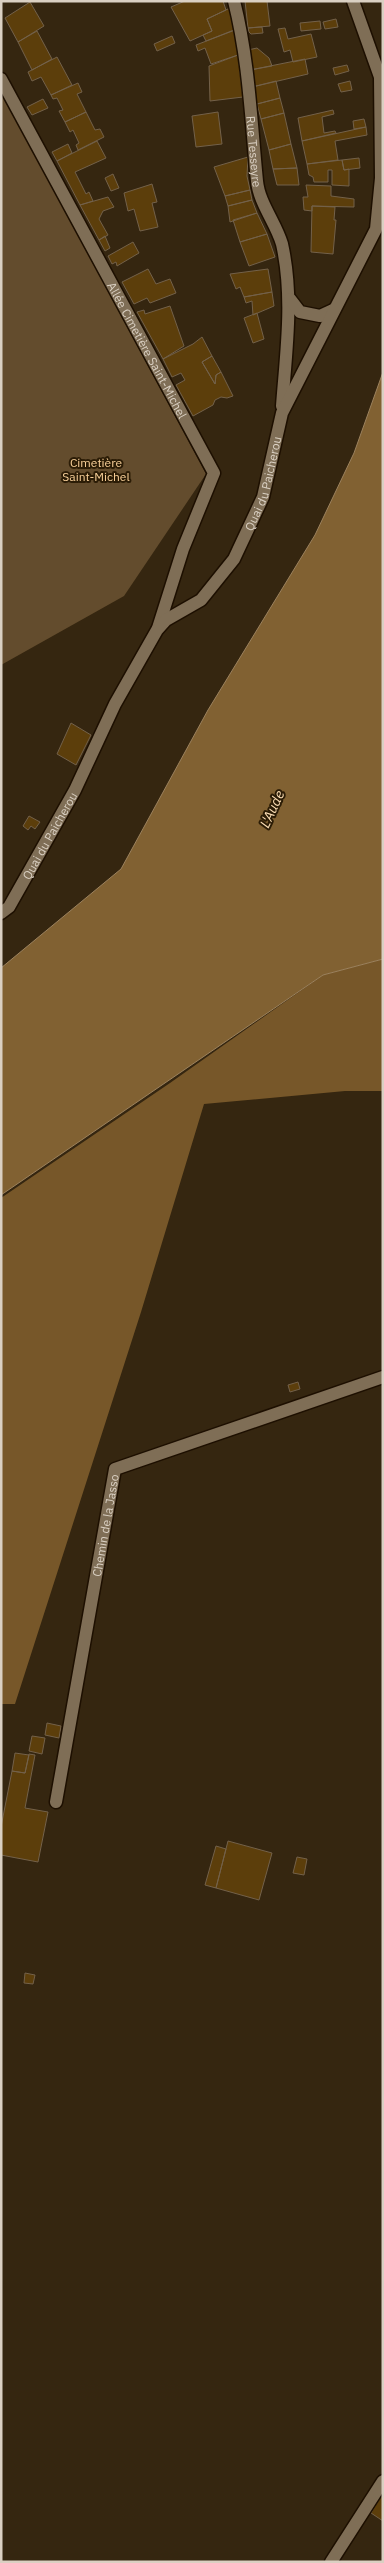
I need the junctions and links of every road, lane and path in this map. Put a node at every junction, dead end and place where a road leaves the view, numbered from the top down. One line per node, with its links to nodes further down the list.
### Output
1 (234, 1): 5 (street, Rue Tesseyre)
2 (352, 1): 4 (street, Quai du Paicherou)
3 (1, 79): 8 (street, Allée Cimetière Saint-Michel)
4 (382, 118): 6 (street, Quai du Paicherou)
5 (290, 299): 6 (street); 7 (street, Rue Tesseyre)
6 (334, 310): 7 (street, Quai du Paicherou)
7 (282, 413): 8 (street, Quai du Paicherou)
8 (157, 630): 9 (street, Quai du Paicherou)
9 (1, 913)
10 (383, 1377): 11 (street, Chemin de la Jasso)
11 (56, 1802)
12 (383, 2481): 13 (street)
13 (331, 2562)

